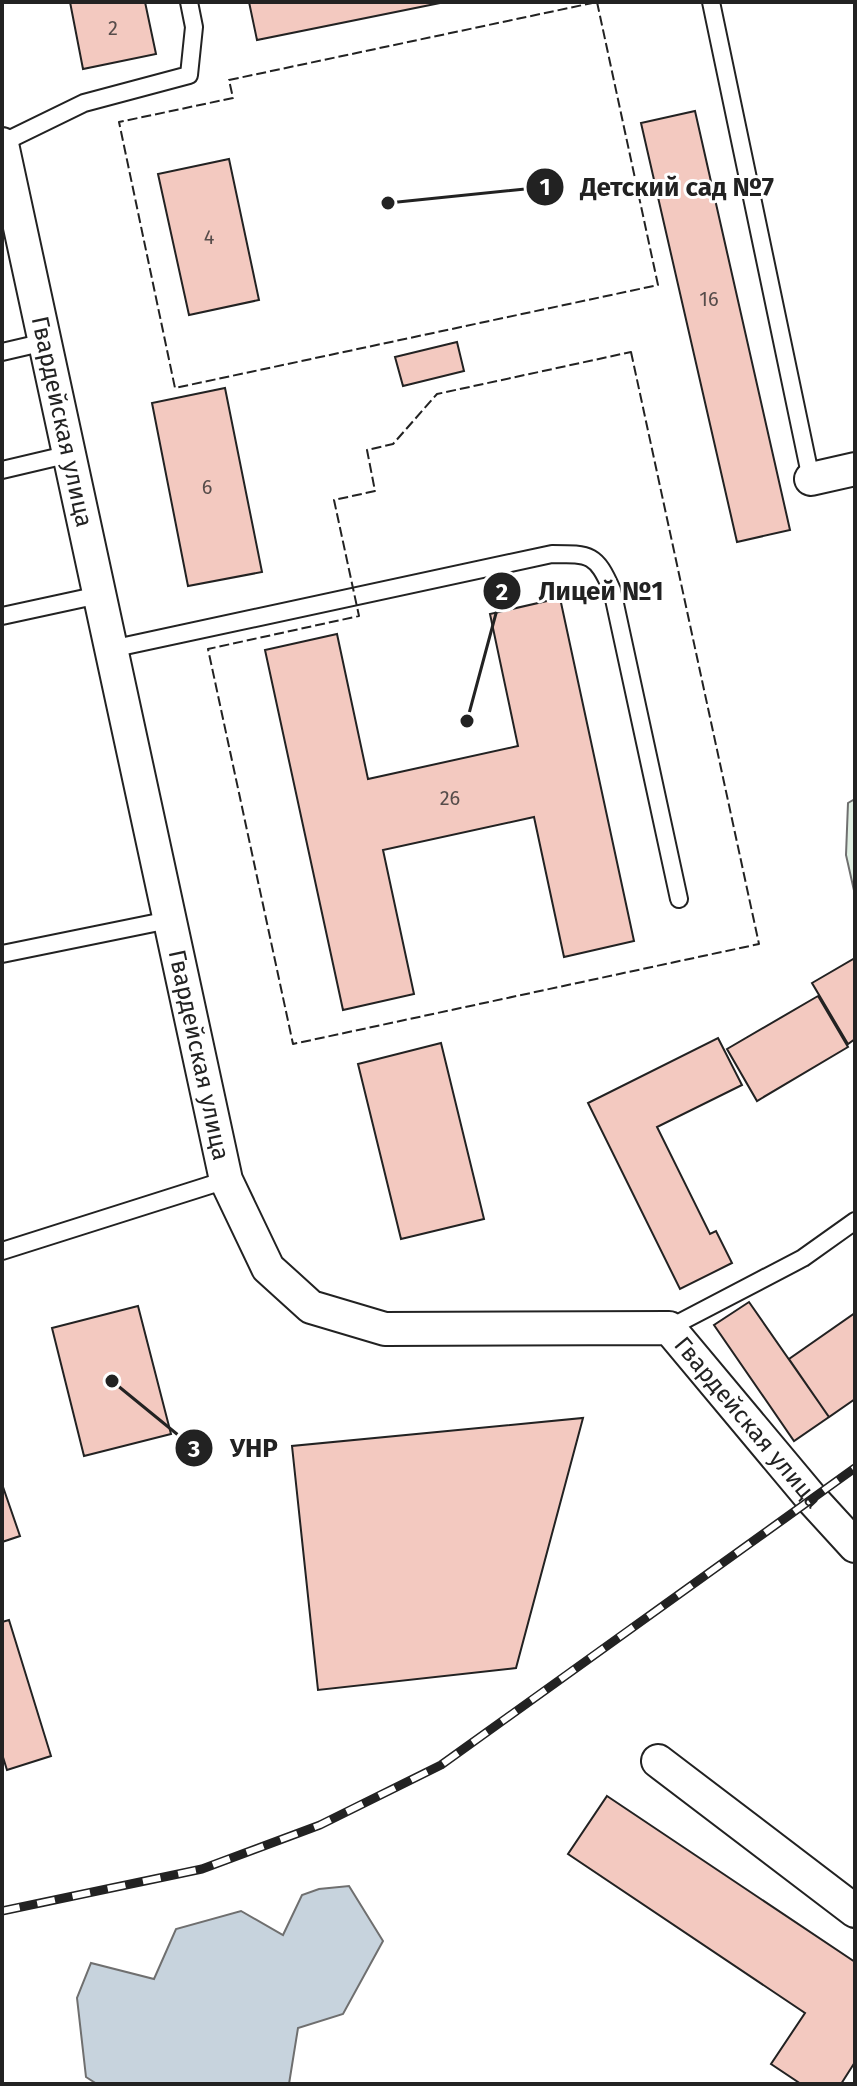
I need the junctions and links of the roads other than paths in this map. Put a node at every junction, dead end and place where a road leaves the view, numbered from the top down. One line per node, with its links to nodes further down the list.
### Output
1 (189, 2): 3 (lane)
2 (711, 2): 9 (lane)
3 (2, 144): 4 (street, Гвардейская улица)
4 (45, 342): 5 (lane); 6 (street, Гвардейская улица)
5 (2, 352)
6 (70, 454): 8 (lane); 10 (street, Гвардейская улица)
7 (855, 469): 9 (street)
8 (2, 470)
9 (811, 479)
10 (99, 595): 11 (lane); 12 (street, Гвардейская улица)
11 (2, 616)
12 (111, 649): 13 (lane); 14 (street, Гвардейская улица)
13 (679, 899)
14 (169, 920): 15 (lane); 16 (street, Гвардейская улица)
15 (2, 954)
16 (226, 1180): 18 (lane); 19 (street, Гвардейская улица)
17 (855, 1221): 19 (lane)
18 (2, 1251)
19 (669, 1328): 20 (street, Гвардейская улица)
20 (855, 1546)
21 (658, 1761): 22 (street)
22 (855, 1910)

